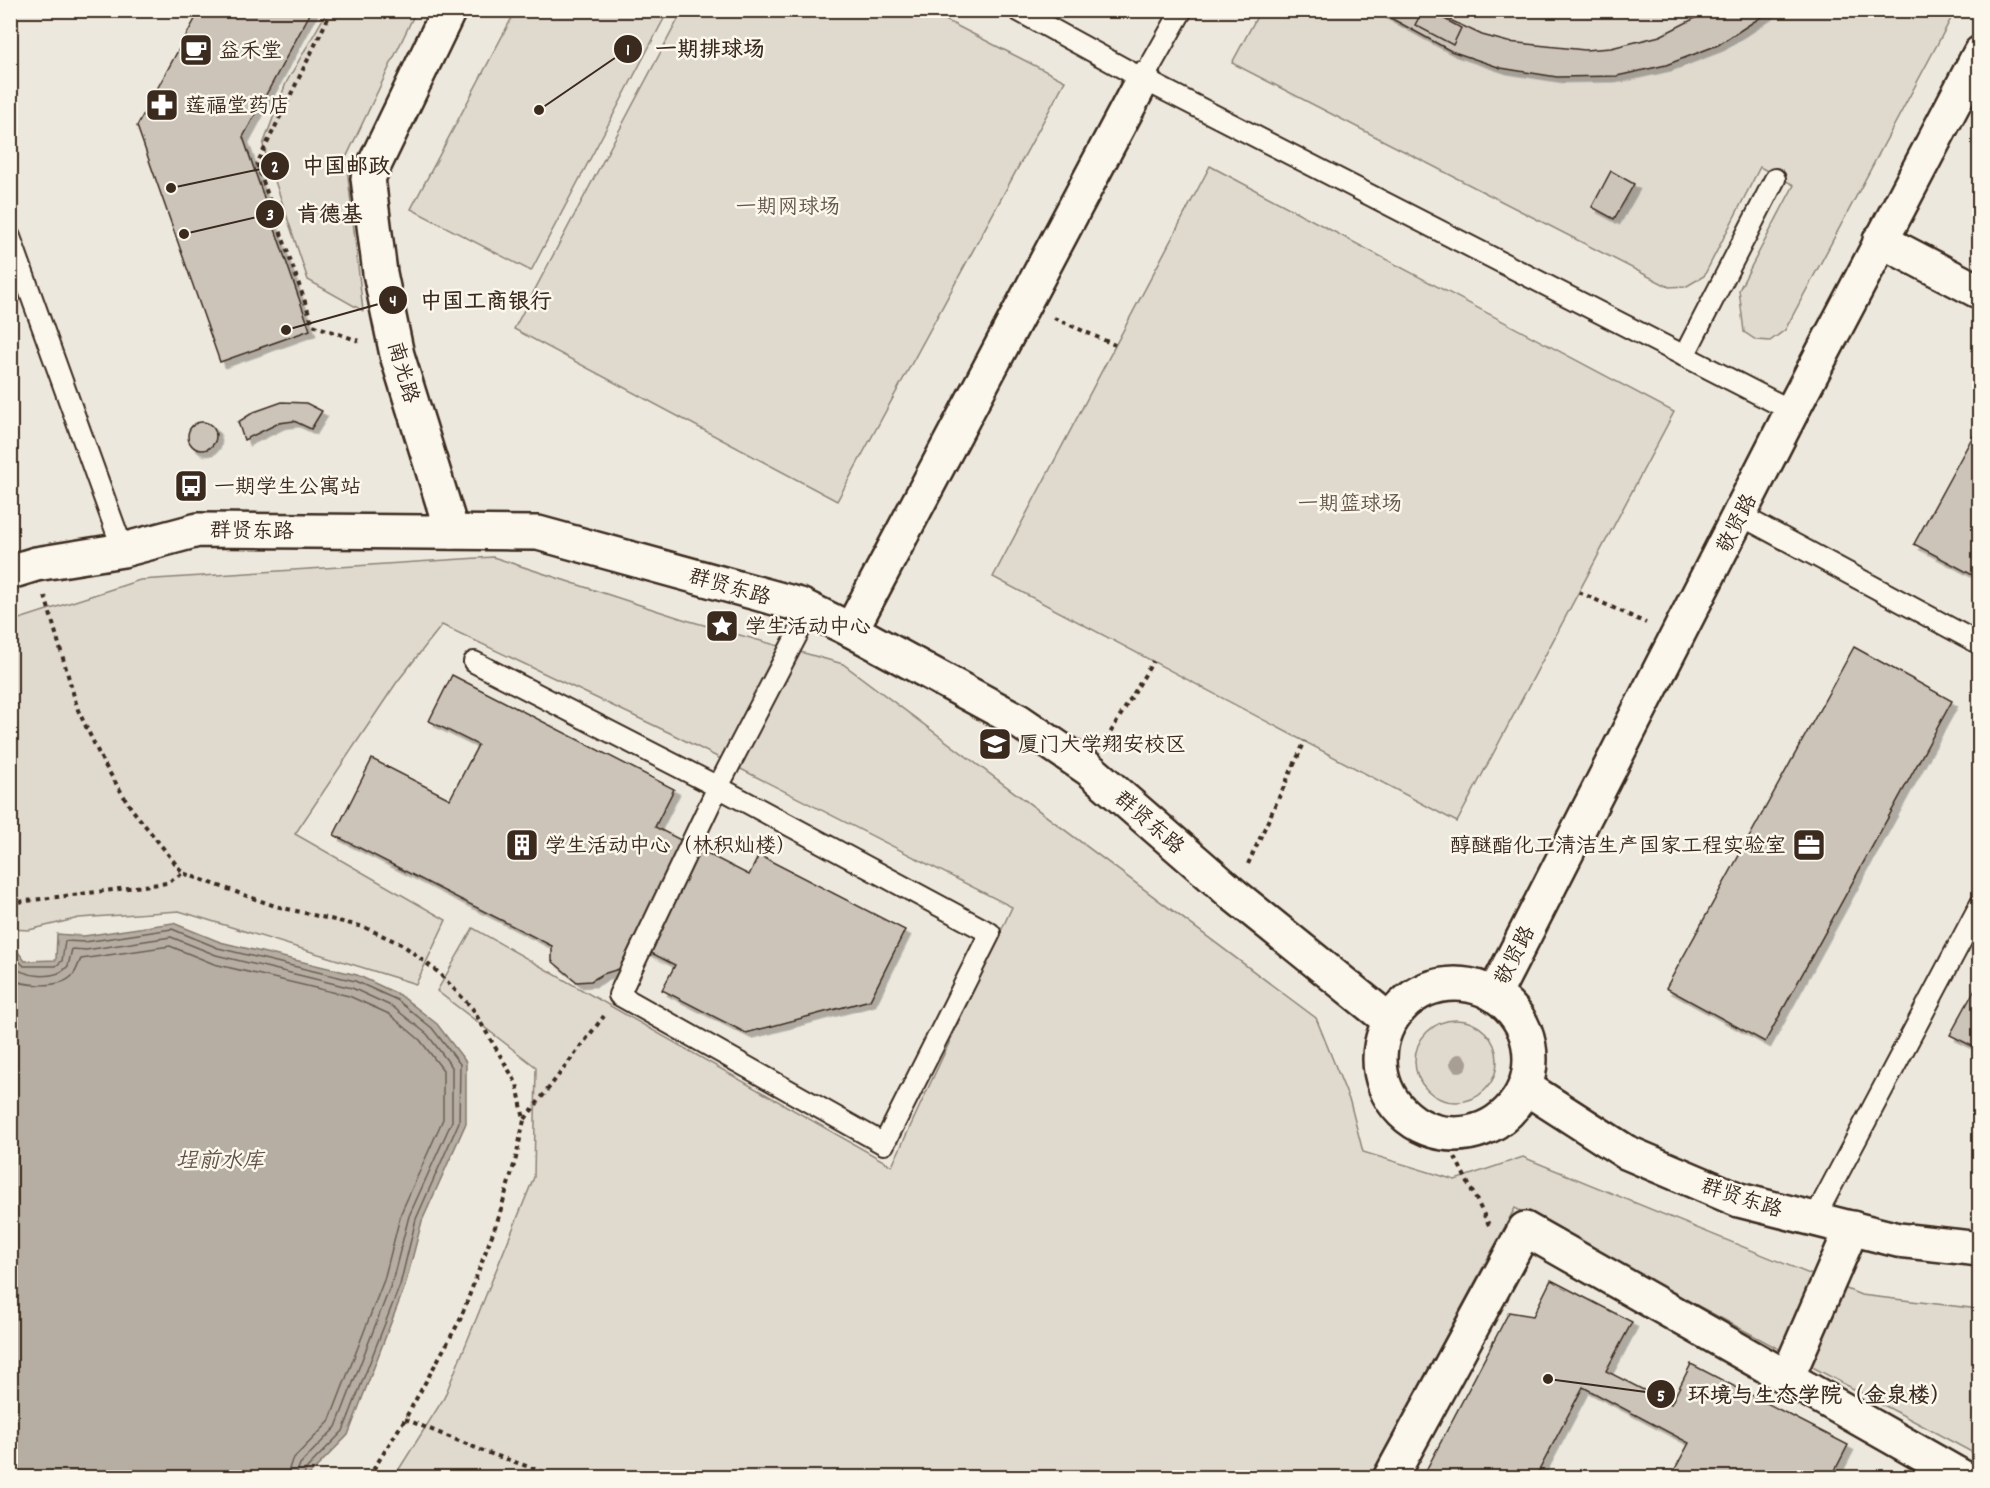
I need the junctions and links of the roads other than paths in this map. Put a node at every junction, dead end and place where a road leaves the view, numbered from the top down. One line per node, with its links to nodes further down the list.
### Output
1 (449, 10): 13 (street, 南光路)
2 (1017, 10): 5 (lane)
3 (1182, 10): 5 (lane)
4 (1980, 53): 8 (street, 敬贤路)
5 (1143, 79): 10 (lane); 17 (street)
6 (1775, 178): 10 (lane)
7 (10, 237): 14 (lane)
8 (1880, 240): 9 (street); 11 (street, 敬贤路)
9 (1980, 292)
10 (1684, 356): 11 (lane)
11 (1792, 411): 12 (street, 敬贤路)
12 (1740, 515): 18 (lane); 22 (street, 敬贤路)
13 (452, 532): 14 (street, 群贤东路); 16 (street, 群贤东路)
14 (123, 550): 15 (street, 群贤东路)
15 (23, 568)
16 (810, 610): 17 (street, 群贤东路); 20 (lane)
17 (851, 630): 23 (street, 群贤东路)
18 (1980, 644)
19 (474, 662): 20 (lane)
20 (718, 787): 20 (lane)
21 (1980, 905): 25 (lane)
22 (1495, 993): 23 (street); 24 (street)
23 (1390, 1021): 24 (street)
24 (1525, 1087): 25 (street, 群贤东路)
25 (1814, 1219): 26 (street, 群贤东路)
26 (1852, 1228): 27 (street, 群贤东路); 28 (street)
27 (1980, 1249)
28 (1787, 1378): 29 (street); 30 (street)
29 (1390, 1478)
30 (1964, 1478)

